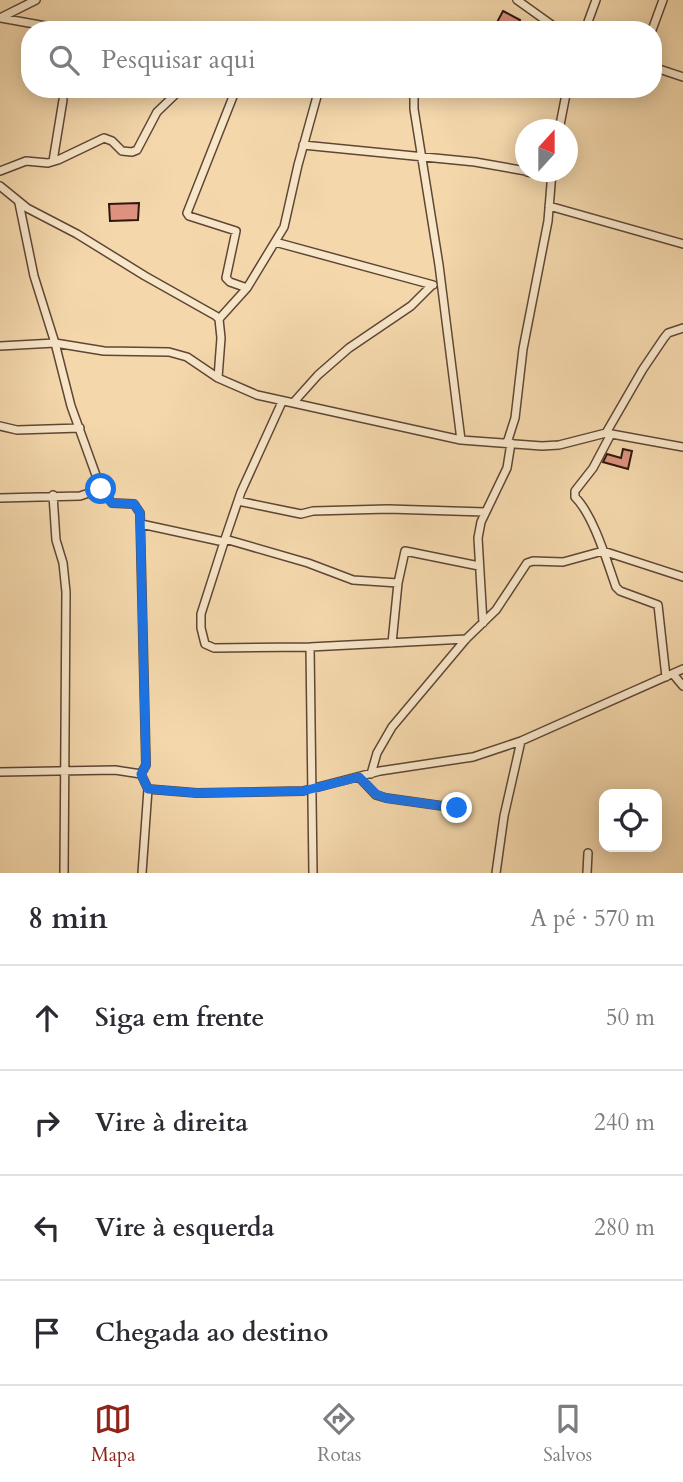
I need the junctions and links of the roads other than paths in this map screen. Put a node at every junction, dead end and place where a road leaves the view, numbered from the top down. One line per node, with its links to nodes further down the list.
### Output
1 (36, 0): 5 (street)
2 (517, 0): 6 (street)
3 (596, 0): 7 (street)
4 (663, 0): 8 (street)
5 (1, 18): 9 (street)
6 (546, 21)
7 (588, 21)
8 (655, 21)
9 (21, 22)
10 (662, 70): 11 (street)
11 (683, 77)
12 (172, 98): 21 (street)
13 (232, 98): 32 (street)
14 (316, 98): 19 (street)
15 (414, 98): 20 (street)
16 (565, 98): 18 (street)
17 (63, 100): 21 (street)
18 (561, 119)
19 (303, 145): 20 (street); 28 (street)
20 (422, 157): 22 (street); 31 (street)
21 (53, 162): 23 (street)
22 (515, 169)
23 (0, 172)
24 (551, 182): 27 (street)
25 (0, 186): 26 (street)
26 (19, 203): 33 (street); 35 (street)
27 (549, 206): 29 (street); 46 (street)
28 (275, 242): 30 (street); 32 (street)
29 (683, 244)
30 (432, 285): 31 (street); 41 (street)
31 (442, 287): 45 (street)
32 (247, 288): 33 (street)
33 (219, 319): 37 (street)
34 (683, 328): 44 (street)
35 (55, 343): 36 (street); 38 (street); 43 (street)
36 (0, 346)
37 (219, 360): 38 (street); 39 (street)
38 (201, 366): 39 (street)
39 (218, 378): 40 (street)
40 (282, 402): 41 (street); 51 (street)
41 (293, 403): 45 (street)
42 (0, 426): 43 (street)
43 (80, 428): 48 (street)
44 (608, 434): 46 (street); 47 (street); 55 (street)
45 (461, 440): 46 (street)
46 (509, 443): 52 (street)
47 (683, 447)
48 (101, 489): 49 (street); 53 (street)
49 (53, 495): 50 (street); 67 (street)
50 (0, 498)
51 (238, 501): 52 (street); 54 (street)
52 (485, 512): 56 (street)
53 (141, 524): 54 (street); 69 (street)
54 (224, 541): 58 (street); 62 (street)
55 (603, 551): 57 (street); 59 (street); 64 (street)
56 (480, 566): 58 (street); 59 (street)
57 (683, 577)
58 (398, 583): 61 (street)
59 (483, 623): 60 (street)
60 (466, 639): 61 (street); 70 (street)
61 (392, 643): 62 (street)
62 (310, 647): 73 (street)
63 (682, 669): 64 (street); 65 (street)
64 (669, 675): 65 (street); 66 (street)
65 (682, 684)
66 (521, 741): 70 (street); 79 (street)
67 (66, 771): 68 (street); 69 (street); 76 (street)
68 (0, 772)
69 (141, 774): 72 (street)
70 (371, 774): 71 (street)
71 (359, 777): 73 (street); 74 (street)
72 (148, 789): 73 (street); 77 (street)
73 (312, 789): 78 (street)
74 (457, 808)
75 (588, 853): 80 (street)
76 (64, 873)
77 (142, 873)
78 (313, 873)
79 (496, 873)
80 (587, 873)

